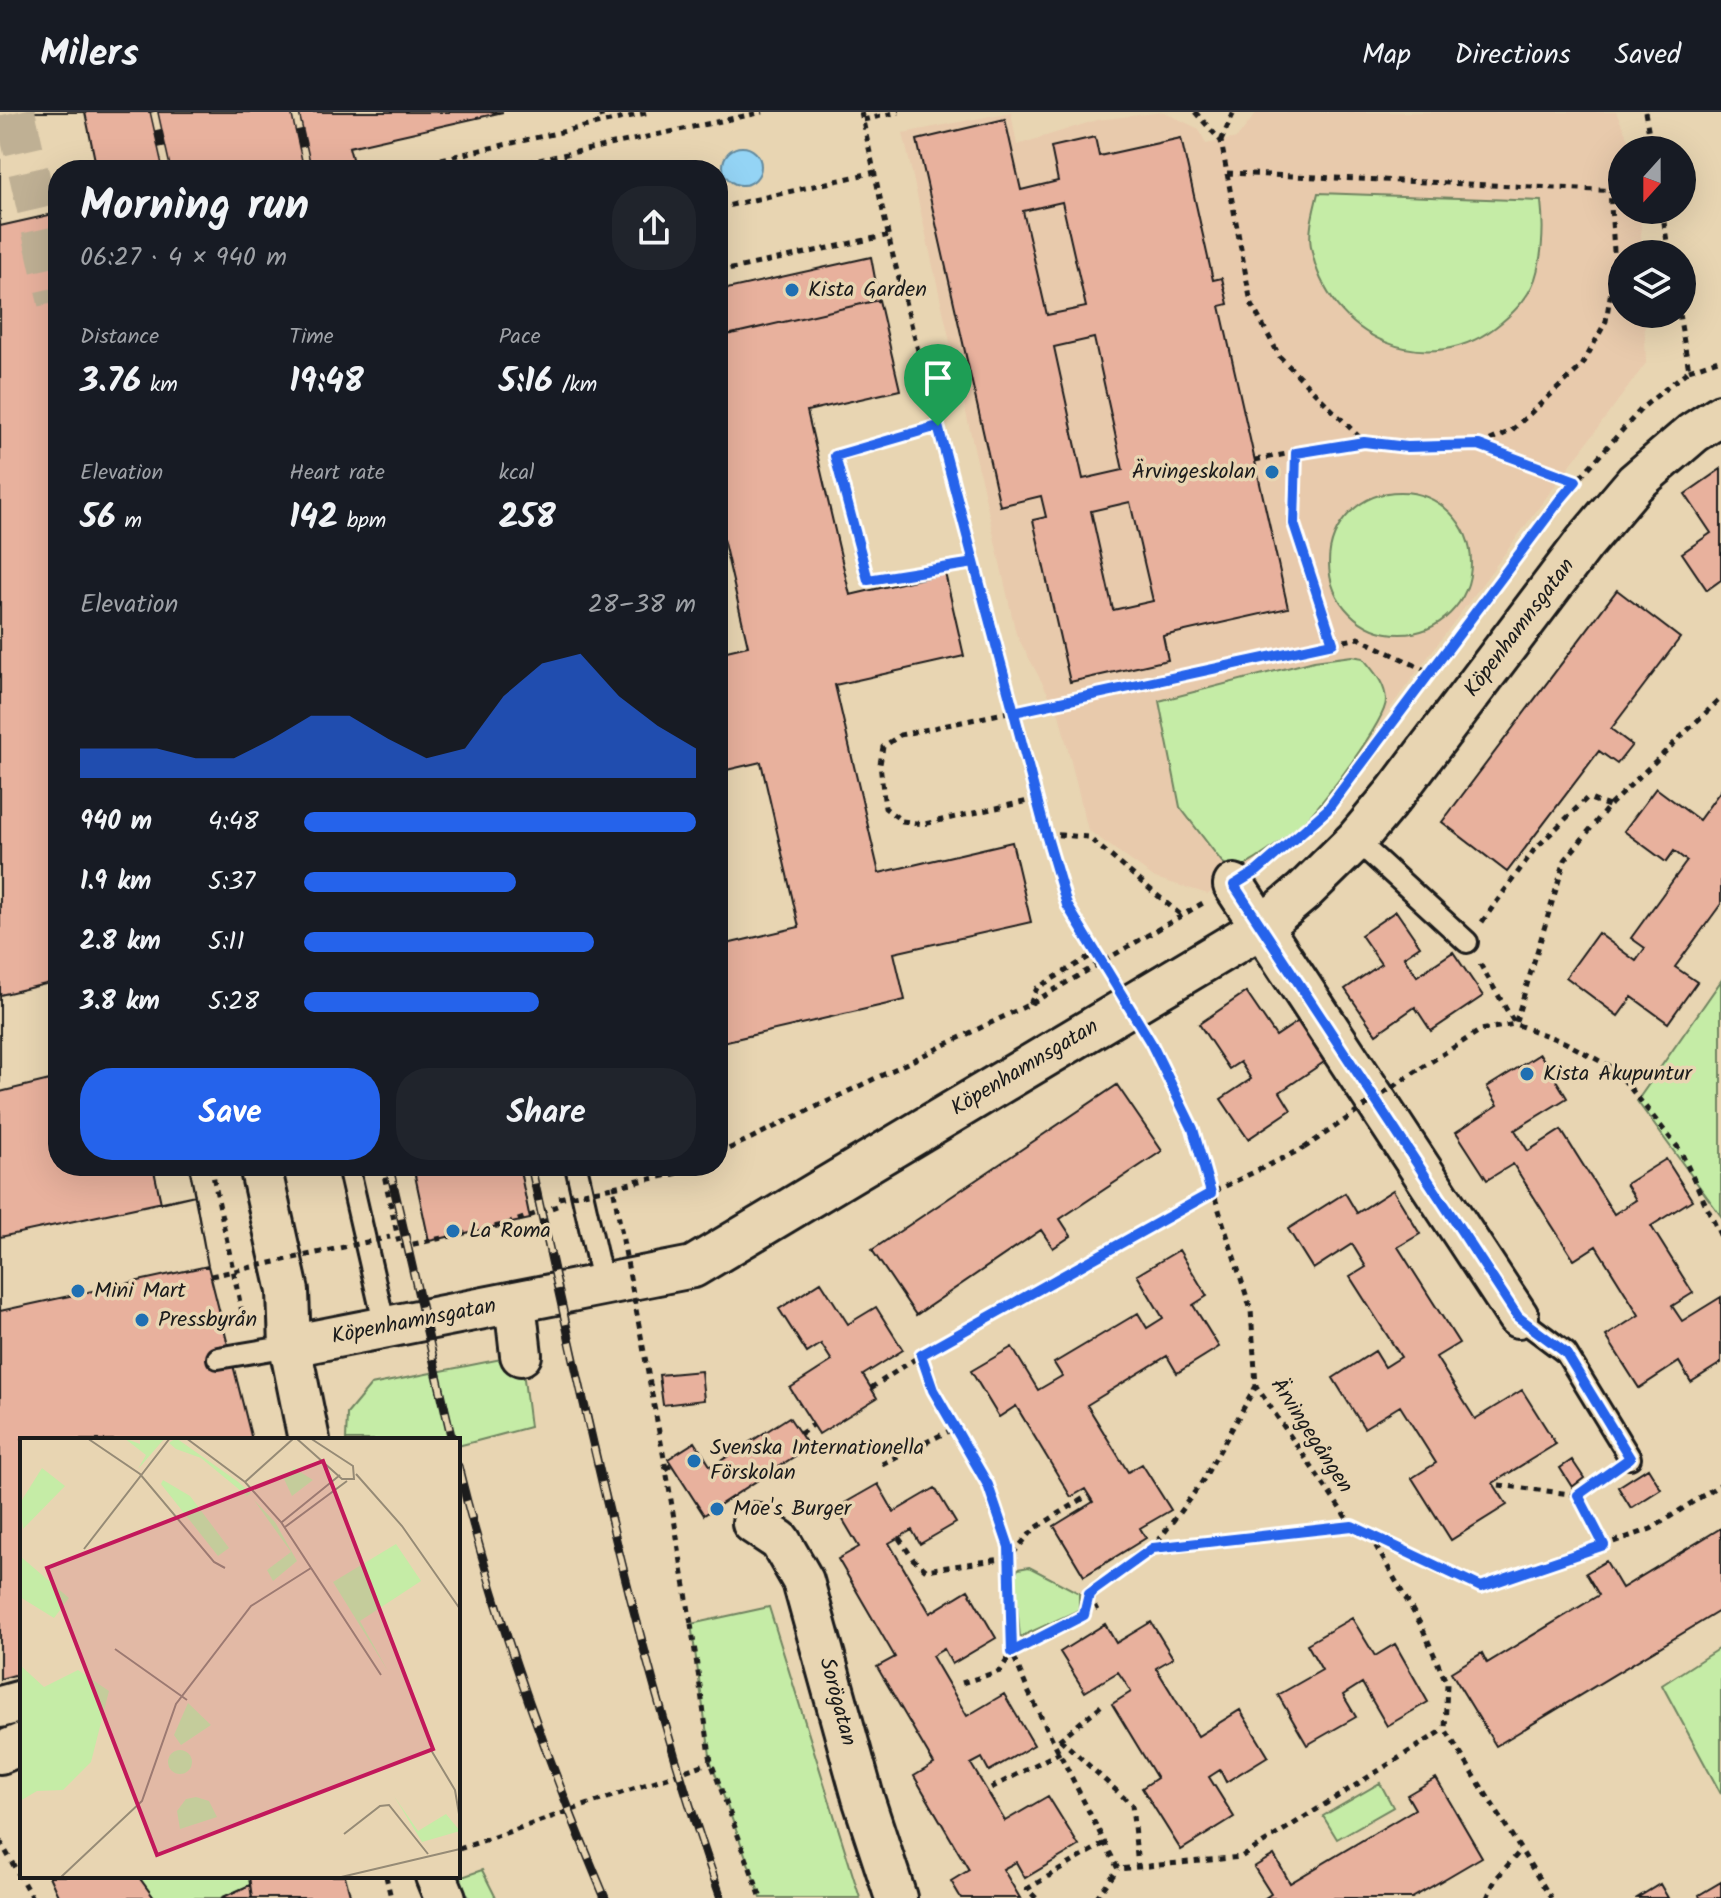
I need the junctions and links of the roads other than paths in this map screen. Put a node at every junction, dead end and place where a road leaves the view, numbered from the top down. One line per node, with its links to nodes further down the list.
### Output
1 (1721, 415): 2 (street, Köpenhamnsgatan)
2 (1356, 840): 4 (street, Köpenhamnsgatan); 5 (lane)
3 (1234, 885): 4 (street)
4 (1260, 928): 10 (street, Köpenhamnsgatan); 12 (street)
5 (1467, 942)
6 (242, 1176): 14 (street)
7 (262, 1176): 14 (street)
8 (350, 1176): 13 (lane)
9 (578, 1176): 10 (lane)
10 (603, 1285): 11 (street, Köpenhamnsgatan)
11 (515, 1302): 13 (street, Köpenhamnsgatan); 15 (street)
12 (1518, 1317): 18 (lane)
13 (385, 1327): 14 (street, Köpenhamnsgatan)
14 (290, 1346): 16 (lane, Köpenhamnsgatan); 17 (street)
15 (521, 1355)
16 (218, 1358)
17 (309, 1438)
18 (1630, 1458)
19 (753, 1523): 26 (street, Sorögatan)
20 (20, 1702): 21 (street)
21 (0, 1707)
22 (20, 1745): 23 (street)
23 (0, 1753)
24 (437, 1878): 25 (street)
25 (445, 1898)
26 (896, 1898)

